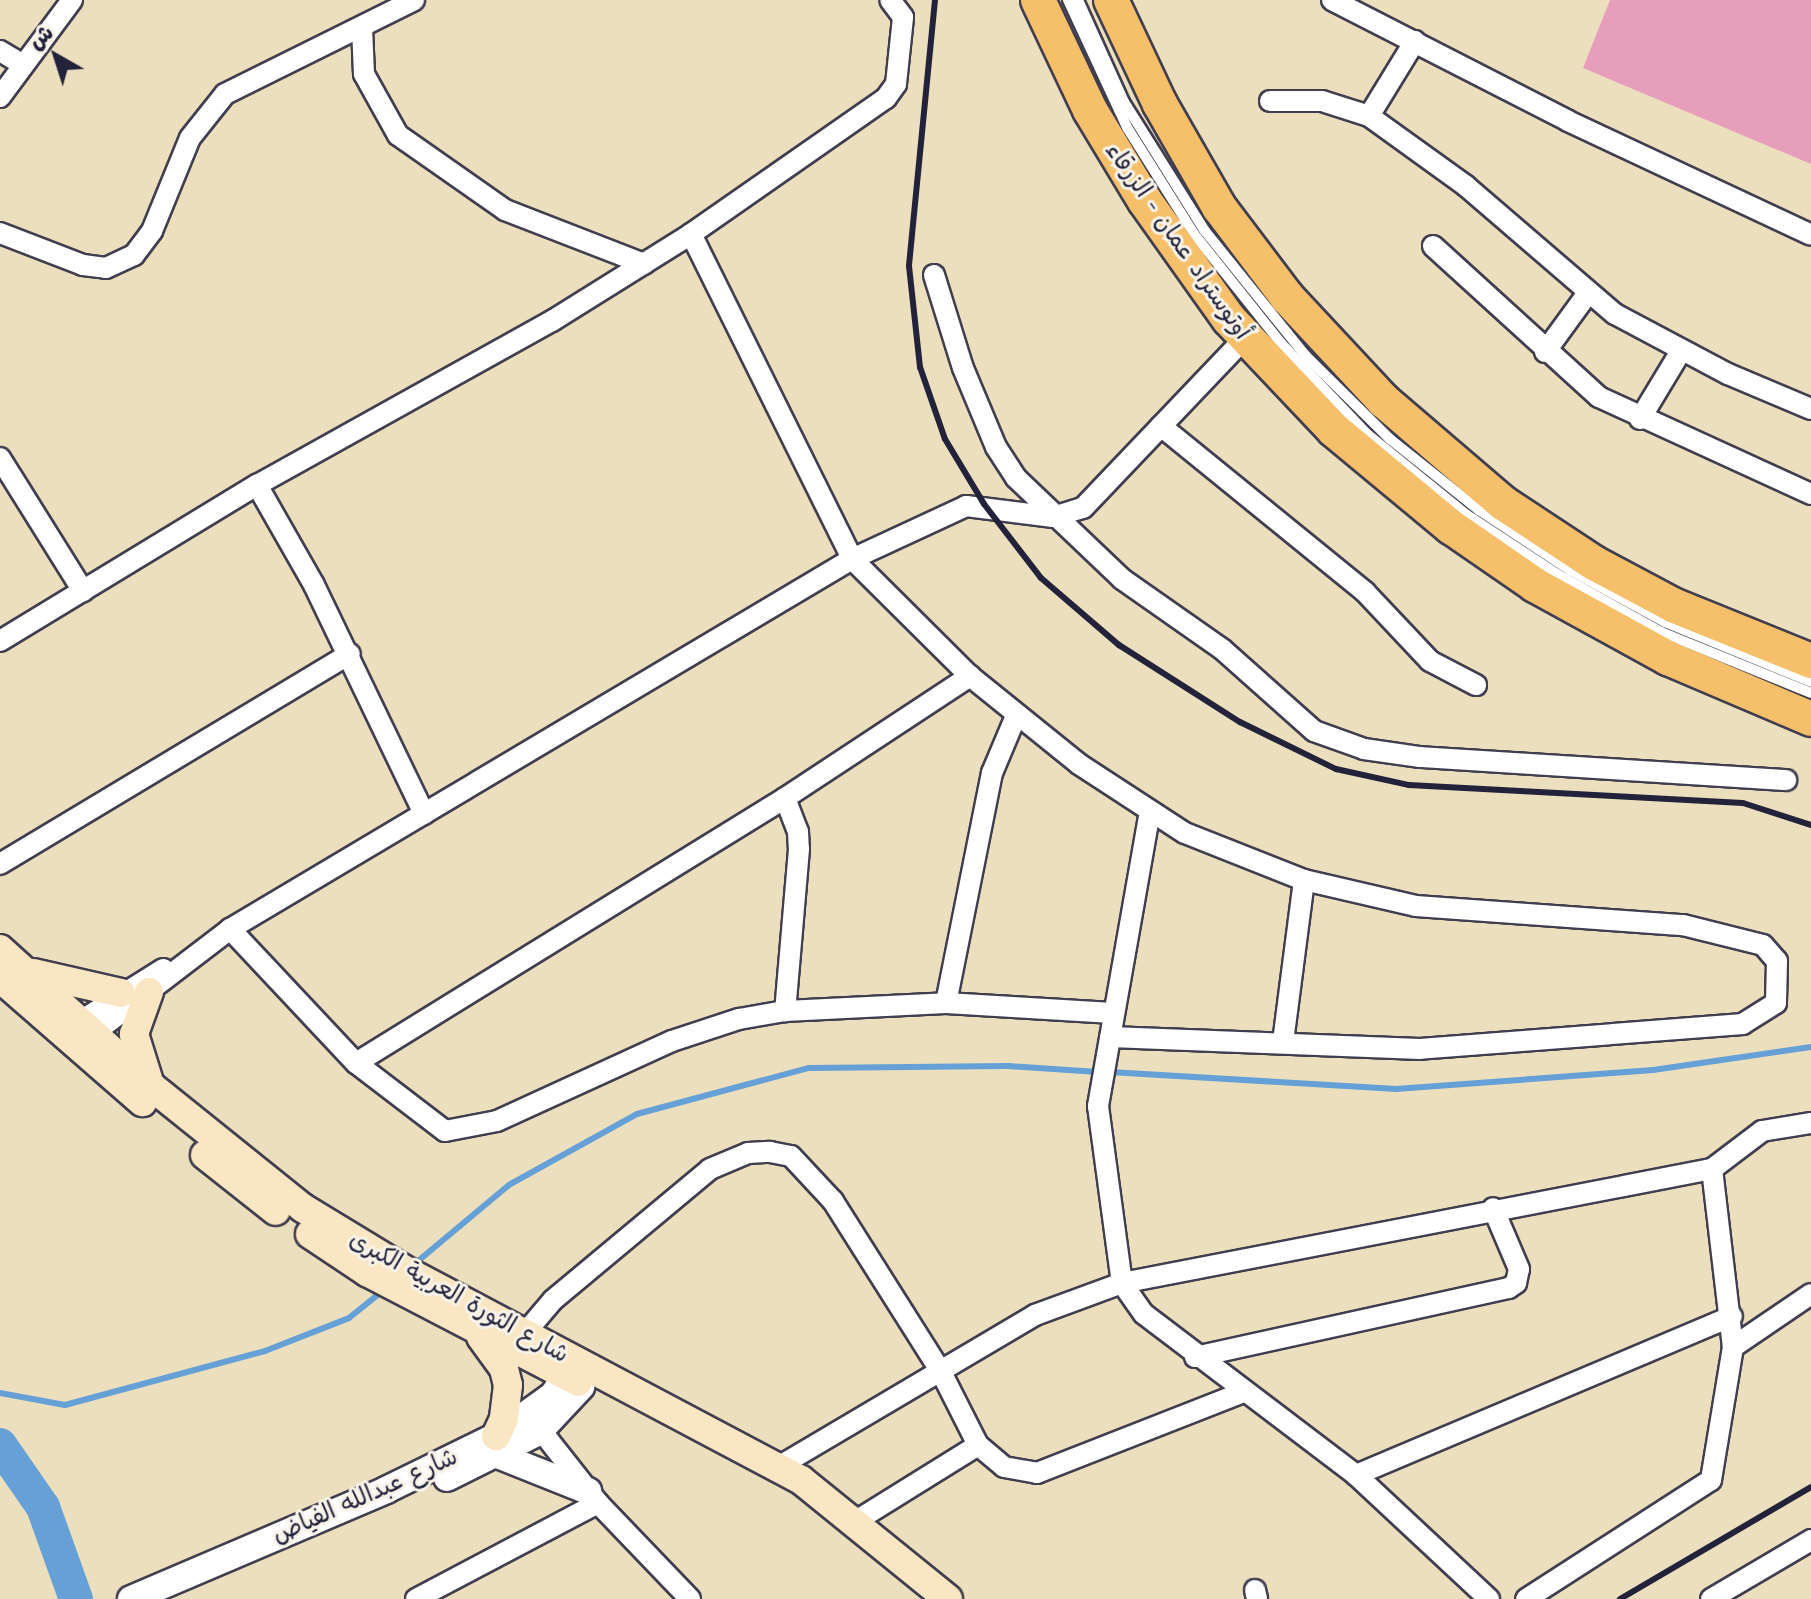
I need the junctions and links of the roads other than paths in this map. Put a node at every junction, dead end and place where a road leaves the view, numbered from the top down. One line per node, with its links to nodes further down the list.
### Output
1 (72, 0): 12 (street)
2 (414, 0): 9 (street)
3 (890, 0): 17 (street)
4 (1038, 0): 23 (highway, أوتوستراد عمان - الزرقاء)
5 (1068, 0): 42 (lane)
6 (1078, 0): 40 (lane)
7 (1111, 0): 38 (highway)
8 (1332, 0): 10 (street)
9 (362, 27): 16 (street); 20 (street)
10 (1415, 41): 15 (street); 18 (street)
11 (0, 51): 12 (street)
12 (23, 65): 13 (street)
13 (0, 97)
14 (1270, 101): 15 (street)
15 (1369, 116): 22 (street)
16 (0, 233)
17 (691, 234): 20 (street); 34 (street)
18 (1811, 235)
19 (1433, 246): 25 (street)
20 (644, 264): 30 (street)
21 (934, 275): 33 (street)
22 (1588, 293): 24 (street); 25 (street)
23 (1245, 338): 28 (street); 44 (highway, أوتوستراد عمان - الزرقاء)
24 (1681, 351): 26 (street); 27 (street)
25 (1545, 352): 27 (street)
26 (1811, 409)
27 (1640, 419): 32 (street)
28 (1161, 426): 33 (street); 41 (street)
29 (0, 458): 31 (street)
30 (257, 485): 35 (street); 37 (street)
31 (8, 489): 35 (street)
32 (1811, 494)
33 (1053, 517): 34 (street); 45 (street)
34 (852, 559): 39 (street); 48 (street)
35 (83, 591): 36 (street)
36 (0, 641)
37 (350, 654): 48 (street); 49 (street)
38 (1811, 661)
39 (970, 676): 43 (street); 46 (street)
40 (1811, 682)
41 (1476, 685)
42 (1811, 693)
43 (1016, 716): 47 (street); 55 (street)
44 (1811, 719)
45 (1786, 780)
46 (785, 798): 56 (street); 61 (street)
47 (1150, 811): 50 (street); 57 (street)
48 (424, 814): 51 (street)
49 (0, 864)
50 (1304, 880): 60 (street); 60 (street)
51 (230, 929): 54 (street); 61 (street)
52 (0, 949): 53 (main road, شارع الثورة العربية الكبرى)
53 (12, 974): 54 (main road); 58 (main road, شارع الثورة العربية الكبرى)
54 (135, 993): 58 (street); 62 (main road)
55 (946, 1003): 56 (street); 57 (street)
56 (785, 1011): 61 (street)
57 (1113, 1013): 59 (street)
58 (78, 1034): 62 (main road, شارع الثورة العربية الكبرى); 66 (main road, شارع الثورة العربية الكبرى)
59 (1110, 1037): 60 (street); 68 (street)
60 (1283, 1042)
61 (356, 1063)
62 (151, 1086): 66 (main road, شارع الثورة العربية الكبرى)
63 (1811, 1123): 64 (street)
64 (1712, 1169): 65 (street); 70 (street)
65 (1493, 1208): 68 (street); 74 (street)
66 (374, 1264): 67 (main road, شارع الثورة العربية الكبرى)
67 (405, 1282): 71 (main road, شارع الثورة العربية الكبرى); 72 (main road, شارع الثورة العربية الكبرى)
68 (1122, 1283): 74 (street); 75 (street)
69 (1811, 1294): 73 (street)
70 (1732, 1316): 73 (street); 82 (street)
71 (476, 1330): 76 (main road, شارع الثورة العربية الكبرى); 80 (main road)
72 (525, 1333): 75 (street); 76 (main road, شارع الثورة العربية الكبرى)
73 (1733, 1347): 93 (street)
74 (1195, 1357): 77 (street)
75 (940, 1370): 79 (street); 81 (street)
76 (580, 1373): 78 (street, شارع عبدالله الفياض); 81 (main road, شارع الثورة العربية الكبرى); 90 (main road, شارع الثورة العربية الكبرى)
77 (1244, 1392): 79 (street); 82 (street)
78 (534, 1424): 80 (street, شارع عبدالله الفياض); 83 (street)
79 (978, 1445): 84 (street)
80 (498, 1446): 83 (street); 86 (street, شارع عبدالله الفياض); 87 (street, شارع عبدالله الفياض)
81 (778, 1467): 84 (main road, شارع الثورة العربية الكبرى)
82 (1356, 1475): 92 (street)
83 (593, 1497): 88 (street); 89 (street)
84 (856, 1521): 91 (main road, شارع الثورة العربية الكبرى)
85 (1811, 1540): 94 (street)
86 (131, 1599)
87 (164, 1599)
88 (416, 1599)
89 (690, 1599)
90 (923, 1599)
91 (948, 1599)
92 (1489, 1599)
93 (1526, 1599)
94 (1711, 1599)

